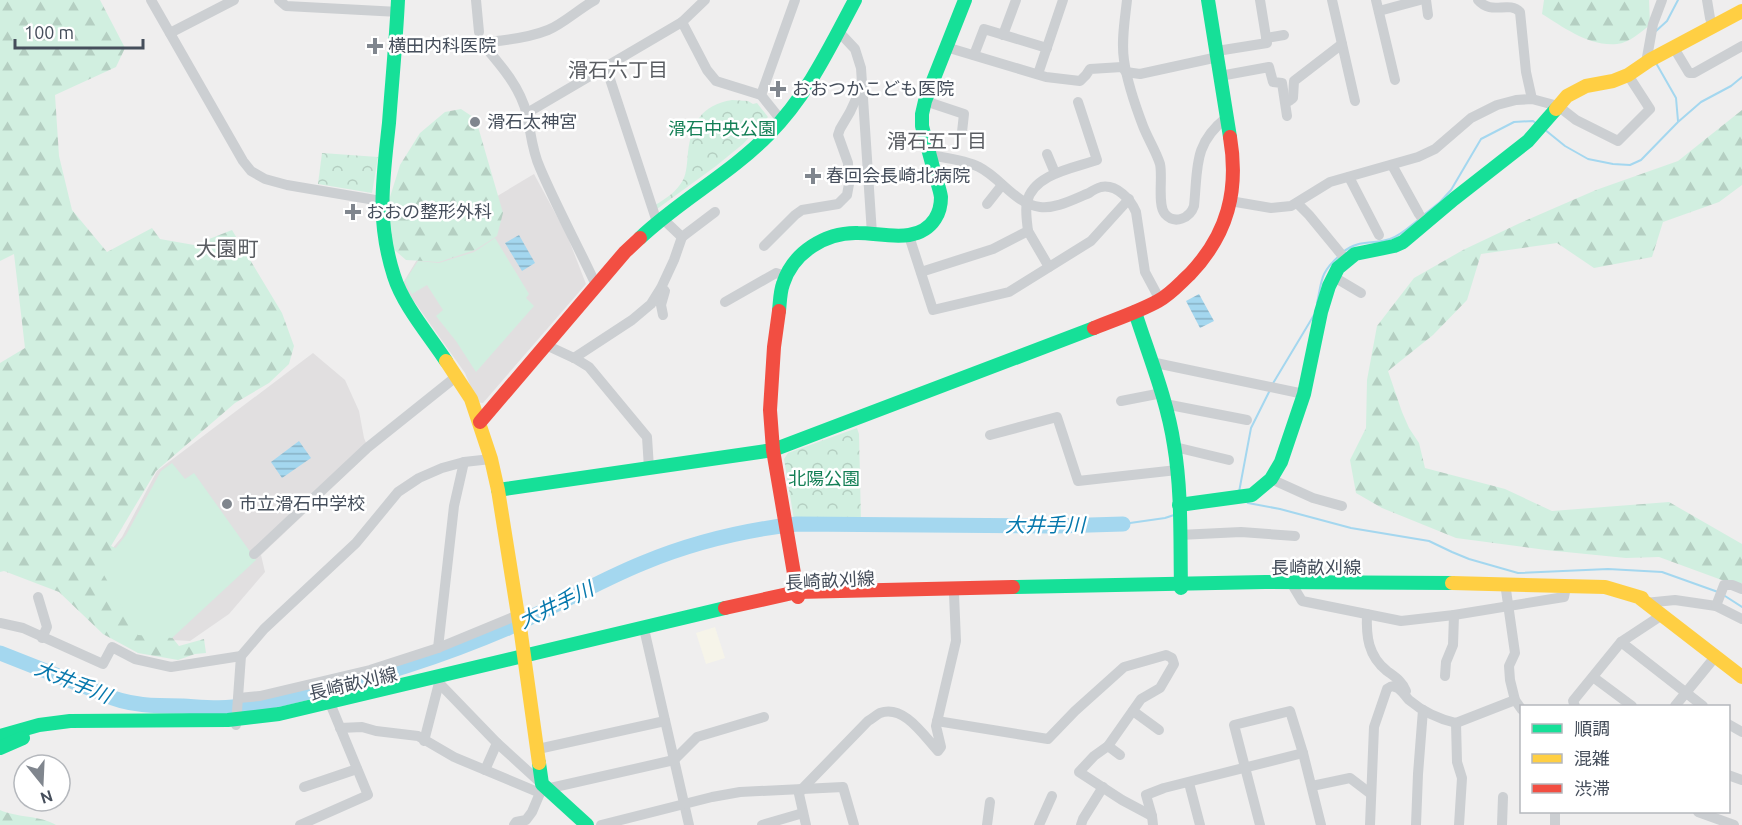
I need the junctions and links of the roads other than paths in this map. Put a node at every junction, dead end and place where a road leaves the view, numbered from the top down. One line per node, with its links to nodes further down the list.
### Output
1 (151, 0): 29 (street)
2 (234, 0): 29 (street)
3 (279, 0): 23 (street)
4 (476, 0): 32 (street)
5 (596, 0): 32 (street)
6 (705, 0): 26 (street)
7 (795, 0): 50 (street)
8 (855, 0): 28 (street)
9 (965, 0): 37 (street)
10 (1016, 0): 30 (street)
11 (1064, 0): 38 (street)
12 (1126, 0): 44 (street)
13 (1208, 0): 40 (street)
14 (1260, 0): 33 (street)
15 (1332, 0): 34 (street)
16 (1420, 0): 22 (street)
17 (1426, 0): 25 (street)
18 (1478, 0): 21 (street)
19 (1662, 0): 42 (street)
20 (1707, 0): 27 (street)
21 (1512, 2): 52 (street)
22 (1378, 5): 48 (street)
23 (398, 6): 35 (street)
24 (1742, 11): 27 (street)
25 (1428, 15)
26 (682, 22): 43 (street); 50 (street)
27 (1713, 26): 39 (street)
28 (839, 32): 49 (street); 60 (street)
29 (170, 33): 69 (street)
30 (1003, 35): 38 (street); 41 (street)
31 (1284, 35): 33 (street)
32 (480, 36): 35 (street); 57 (street)
33 (1266, 38): 40 (street)
34 (1342, 44): 51 (street); 54 (street)
35 (396, 45): 69 (street)
36 (1742, 46): 39 (street)
37 (946, 47): 41 (street); 53 (street)
38 (1047, 48): 45 (street)
39 (1674, 48): 42 (street)
40 (1217, 54): 44 (street); 47 (street)
41 (974, 55): 45 (street)
42 (1652, 60): 46 (street)
43 (606, 67): 57 (street); 76 (street)
44 (1126, 72): 45 (street); 59 (street)
45 (1038, 74)
46 (1628, 75): 56 (street); 56 (street)
47 (1221, 76): 51 (street); 59 (street)
48 (1395, 80)
49 (862, 86): 78 (street); 82 (street)
50 (761, 95): 60 (street)
51 (1285, 99): 58 (street)
52 (1532, 99): 56 (street); 64 (street)
53 (925, 101): 61 (street); 63 (street)
54 (1356, 101)
55 (1078, 102): 65 (street)
56 (1558, 106): 75 (street)
57 (526, 113): 88 (street)
58 (1287, 116)
59 (1226, 118): 70 (street)
60 (781, 120): 76 (street)
61 (962, 132)
62 (1047, 154): 65 (street)
63 (930, 155): 67 (street); 80 (street)
64 (1392, 165): 66 (street); 75 (street)
65 (1054, 173): 71 (street)
66 (1350, 177): 72 (street); 79 (street)
67 (1002, 185): 71 (street); 73 (street)
68 (1129, 199): 71 (street); 84 (street); 91 (street)
69 (381, 201): 98 (street)
70 (1230, 201): 72 (street); 91 (street)
71 (1027, 202): 77 (street)
72 (1297, 203): 83 (street)
73 (987, 204)
74 (715, 212): 81 (street)
75 (1423, 219): 83 (street)
76 (659, 220): 81 (street); 88 (street)
77 (1028, 231): 84 (street); 85 (street)
78 (872, 234): 80 (street); 86 (street)
79 (1379, 235)
80 (909, 236): 85 (street)
81 (682, 237): 89 (street)
82 (764, 246)
83 (1343, 256): 87 (street)
84 (1049, 267): 85 (street)
85 (921, 272)
86 (785, 276): 92 (street); 106 (street)
87 (1334, 277): 90 (street); 99 (street)
88 (596, 285): 95 (street)
89 (661, 288): 94 (street); 96 (street)
90 (1361, 292)
91 (1160, 300): 93 (street)
92 (725, 302)
93 (1135, 312): 97 (street); 106 (street)
94 (663, 315)
95 (546, 345): 96 (street); 103 (street)
96 (574, 358): 110 (street)
97 (1151, 362): 99 (street); 100 (street)
98 (457, 376): 103 (street); 118 (street)
99 (1304, 394): 112 (street)
100 (1163, 398): 101 (street); 102 (street); 105 (street)
101 (1121, 401)
102 (1247, 420)
103 (480, 422): 107 (street)
104 (990, 435): 111 (street)
105 (1174, 447): 108 (street); 111 (street)
106 (773, 450): 110 (street); 125 (street)
107 (491, 459): 109 (street); 113 (street)
108 (1229, 460)
109 (464, 462): 139 (street); 140 (street)
110 (649, 468): 113 (street)
111 (1177, 470): 115 (street)
112 (1271, 479): 114 (street); 115 (street)
113 (498, 490): 131 (street)
114 (1342, 506)
115 (1179, 511): 116 (street)
116 (1179, 535): 117 (street); 119 (street)
117 (1295, 536)
118 (254, 554)
119 (1180, 586): 120 (street, 長崎畝刈線); 124 (street, 長崎畝刈線); 125 (street, 長崎畝刈線); 128 (street, 長崎畝刈線)
120 (1293, 586): 122 (street, 長崎畝刈線); 130 (street)
121 (1742, 589): 127 (street)
122 (1506, 590): 123 (street, 長崎畝刈線); 129 (street)
123 (1565, 592): 128 (street, 長崎畝刈線); 129 (street)
124 (954, 594): 125 (street, 長崎畝刈線); 162 (street)
125 (798, 595): 136 (street, 長崎畝刈線); 142 (street, 長崎畝刈線)
126 (38, 597): 137 (street)
127 (1719, 599): 128 (street); 134 (street)
128 (1643, 601): 133 (street, 長崎畝刈線)
129 (1509, 605): 132 (street); 150 (street)
130 (1367, 614): 132 (street); 149 (street)
131 (518, 615): 139 (street); 142 (street)
132 (1454, 615): 143 (street)
133 (1662, 615): 138 (street); 141 (street, 長崎畝刈線)
134 (1742, 619)
135 (0, 623): 137 (street)
136 (645, 633): 142 (street, 長崎畝刈線); 161 (street)
137 (42, 638): 140 (street)
138 (1621, 642): 144 (street); 147 (street)
139 (441, 646): 148 (street)
140 (241, 656): 148 (street)
141 (1715, 657): 145 (street, 長崎畝刈線); 147 (street)
142 (524, 659): 146 (street, 長崎畝刈線); 160 (street, 長崎畝刈線); 171 (street)
143 (1445, 676)
144 (1593, 677): 151 (street); 152 (street)
145 (1742, 677)
146 (439, 682): 155 (street, 長崎畝刈線); 167 (street); 168 (street)
147 (1686, 692): 153 (street); 154 (street)
148 (239, 698): 160 (street)
149 (1409, 700): 157 (street); 184 (street)
150 (1515, 700): 156 (street); 163 (street)
151 (1574, 705)
152 (1631, 705)
153 (1676, 705)
154 (1702, 705)
155 (332, 708): 160 (street, 長崎畝刈線); 164 (street)
156 (1520, 708)
157 (1423, 710): 163 (street); 207 (street)
158 (1132, 711): 162 (street); 165 (street); 169 (street)
159 (764, 717): 174 (street)
160 (236, 720): 166 (street, 長崎畝刈線); 170 (street, 長崎畝刈線)
161 (665, 721): 171 (street); 174 (street)
162 (937, 721): 183 (street)
163 (1456, 723): 208 (street)
164 (340, 728): 167 (street); 176 (street)
165 (1160, 730)
166 (0, 736)
167 (424, 741): 177 (street)
168 (497, 743): 177 (street); 182 (street)
169 (1108, 746): 173 (street); 181 (street)
170 (0, 748)
171 (538, 749): 182 (street)
172 (1303, 753): 175 (street); 175 (street); 179 (street)
173 (1120, 755)
174 (674, 760): 182 (street); 188 (street)
175 (1244, 768): 178 (street); 204 (street)
176 (357, 770): 180 (street); 192 (street)
177 (485, 770): 182 (street)
178 (1189, 783): 191 (street); 203 (street)
179 (1312, 786): 184 (street); 205 (street)
180 (304, 787)
181 (1103, 788): 191 (street); 202 (street)
182 (542, 789): 193 (street); 194 (street)
183 (802, 789): 188 (street); 189 (street); 199 (street)
184 (1371, 794): 206 (street)
185 (1052, 796): 201 (street)
186 (1503, 797): 209 (street)
187 (990, 802): 200 (street)
188 (684, 804): 195 (street); 196 (street)
189 (803, 813): 197 (street); 198 (street)
190 (1701, 813): 210 (street)
191 (1153, 820)
192 (300, 825)
193 (514, 825)
194 (586, 825)
195 (601, 825)
196 (689, 825)
197 (762, 825)
198 (806, 825)
199 (854, 825)
200 (987, 825)
201 (1039, 825)
202 (1081, 825)
203 (1200, 825)
204 (1260, 825)
205 (1321, 825)
206 (1370, 825)
207 (1416, 825)
208 (1459, 825)
209 (1502, 825)
210 (1734, 825)

